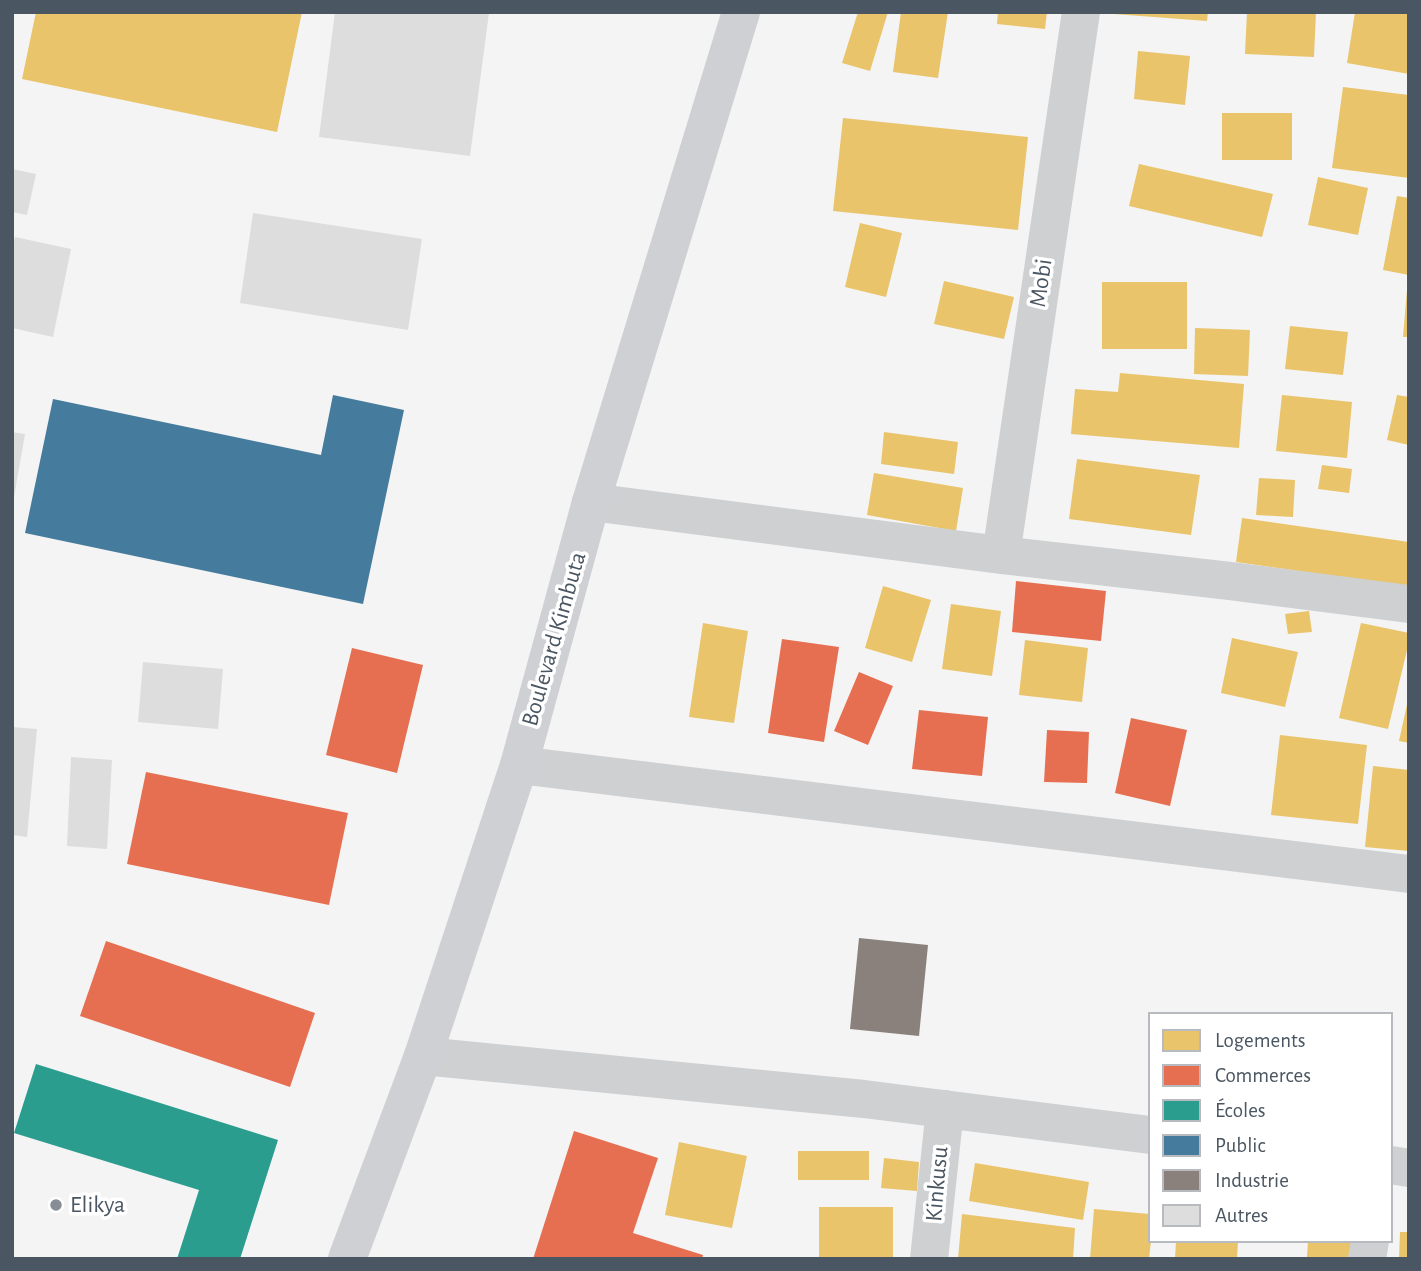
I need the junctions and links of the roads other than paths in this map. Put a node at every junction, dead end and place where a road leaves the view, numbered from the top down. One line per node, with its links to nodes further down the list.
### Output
1 (741, 12): 3 (street, Boulevard Kimbuta)
2 (1081, 12): 4 (street, Mobi)
3 (591, 502): 4 (street); 6 (street, Boulevard Kimbuta)
4 (1001, 555): 5 (street)
5 (1409, 604)
6 (519, 765): 7 (street); 8 (street, Boulevard Kimbuta)
7 (1409, 874)
8 (423, 1056): 9 (street); 11 (street, Boulevard Kimbuta)
9 (944, 1109): 10 (street); 12 (street, Kinkusu)
10 (1148, 1135)
11 (347, 1259)
12 (929, 1259)

